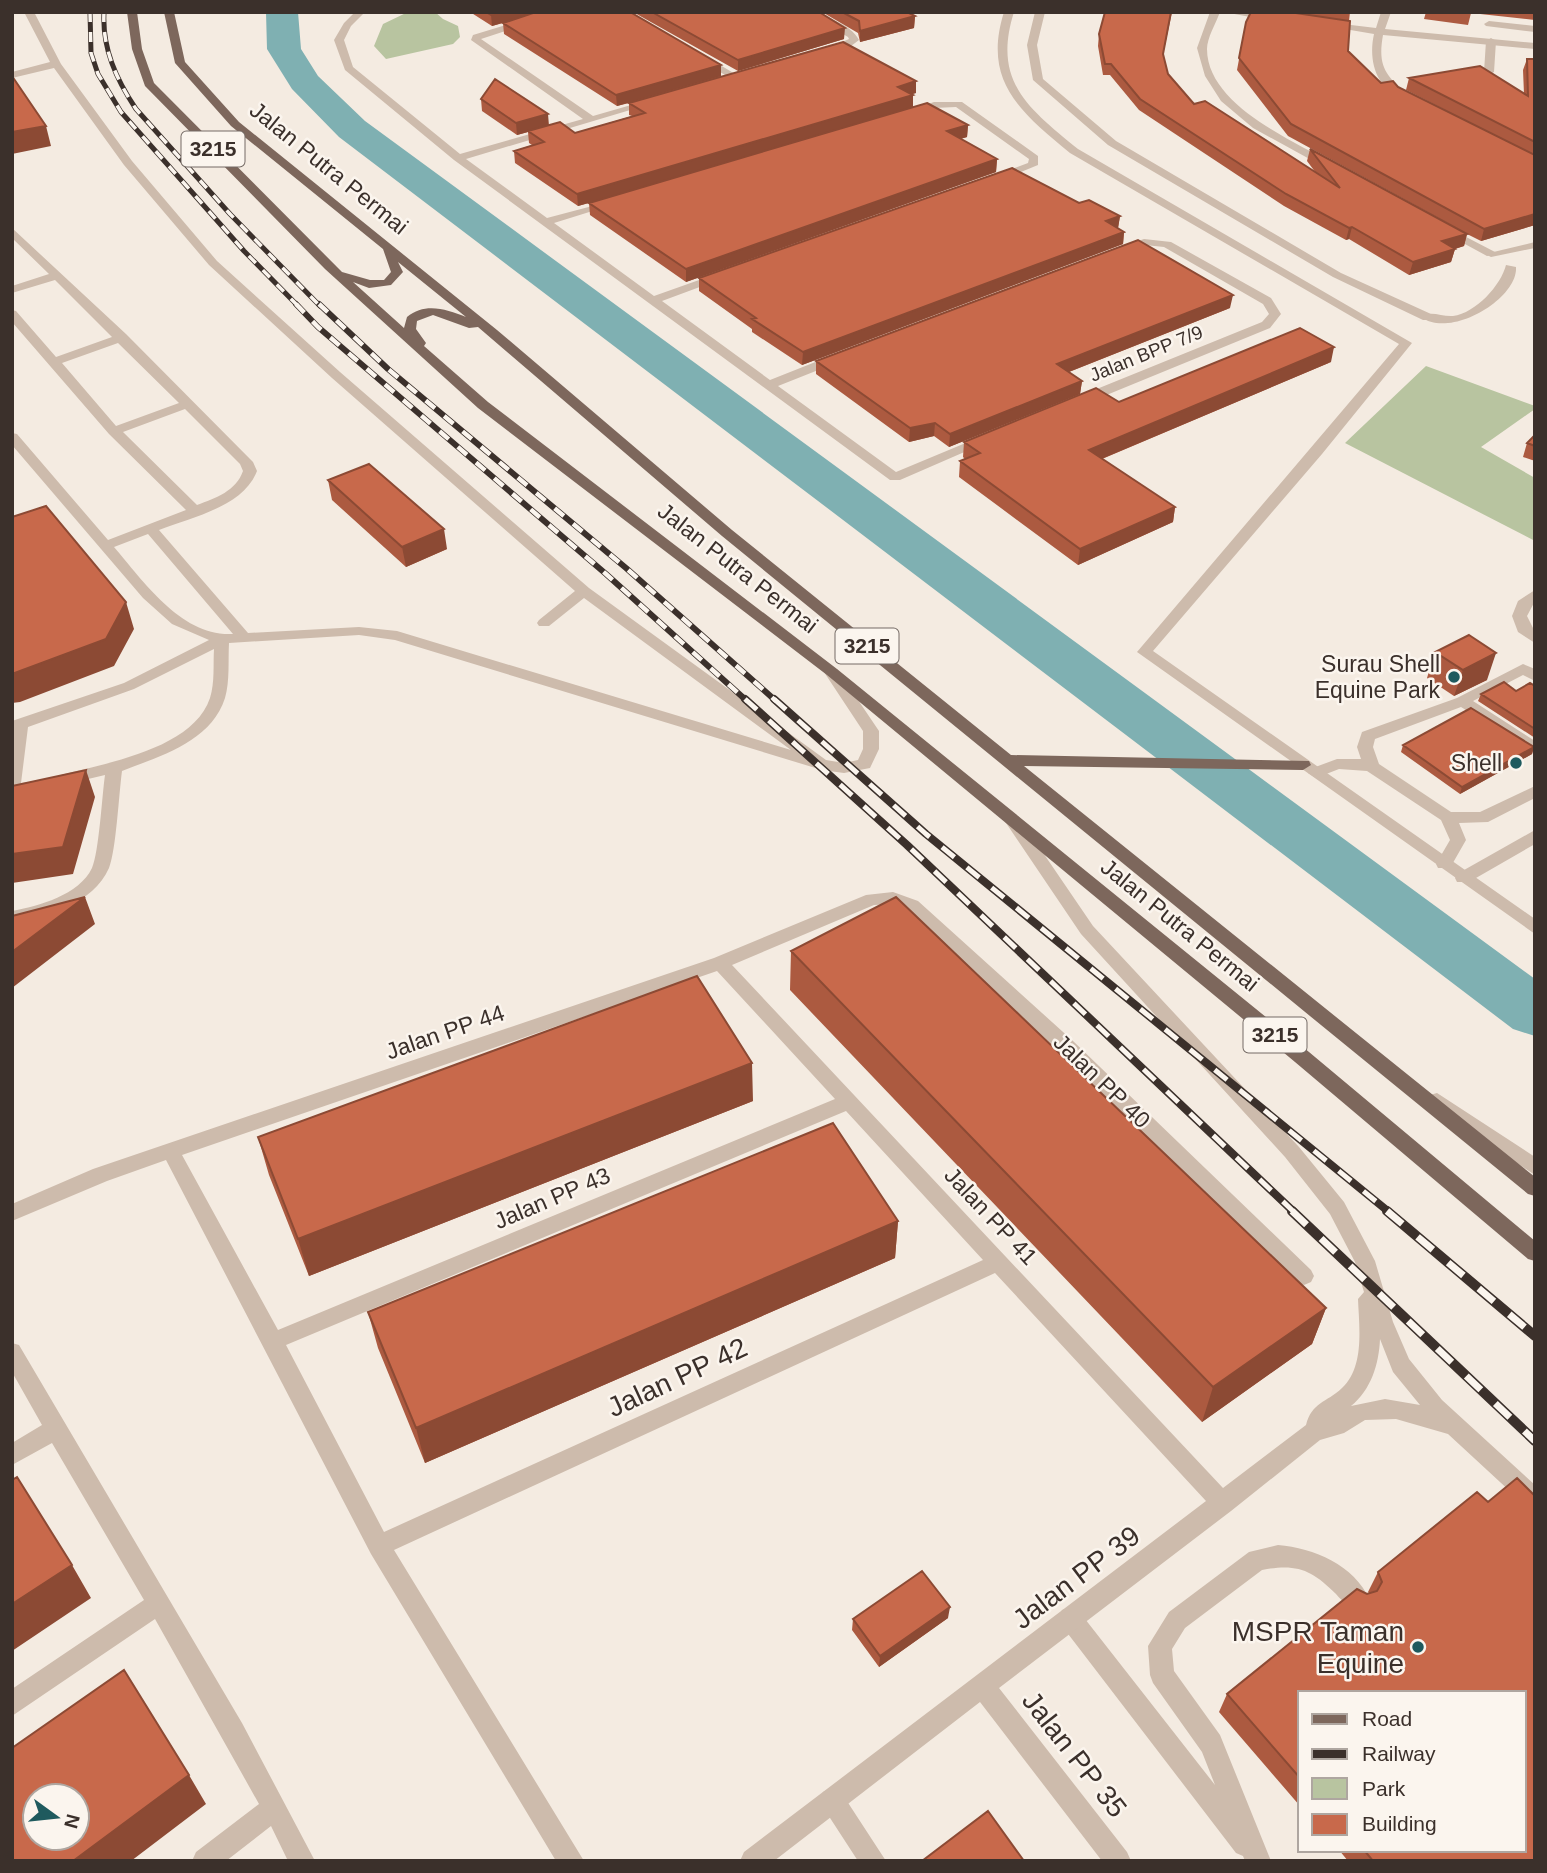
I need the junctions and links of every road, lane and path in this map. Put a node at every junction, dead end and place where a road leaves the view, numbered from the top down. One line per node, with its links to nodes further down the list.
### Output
1 (29, 12): 21 (street)
2 (132, 12): 42 (main road, Jalan Putra Permai / 3215)
3 (169, 12): 38 (main road, Jalan Putra Permai / 3215)
4 (360, 12): 31 (street)
5 (559, 12): 30 (street)
6 (809, 12): 20 (street)
7 (1009, 12): 77 (street)
8 (1040, 12): 41 (street)
9 (1215, 12): 32 (street)
10 (1228, 12): 12 (street)
11 (1386, 12): 16 (street)
12 (1283, 19)
13 (1310, 23): 16 (street)
14 (1489, 24): 15 (street)
15 (1535, 29)
16 (1378, 32): 17 (street); 27 (street)
17 (1490, 45): 18 (street); 22 (street)
18 (1533, 50)
19 (690, 52): 25 (street)
20 (817, 55)
21 (56, 64): 24 (street); 62 (street)
22 (1489, 72)
23 (750, 74): 25 (street)
24 (12, 75)
25 (737, 78): 26 (street)
26 (723, 82)
27 (1410, 100)
28 (658, 101): 30 (street)
29 (894, 117): 33 (street)
30 (592, 120): 31 (street)
31 (458, 158): 35 (street)
32 (1339, 171)
33 (989, 181)
34 (627, 197): 35 (street)
35 (547, 221): 46 (street)
36 (1432, 222): 39 (street)
37 (12, 231): 44 (street)
38 (381, 242): 42 (main road); 48 (main road, Jalan Putra Permai / 3215)
39 (1535, 245)
40 (1109, 253): 55 (street, Jalan BPP 7/9)
41 (1510, 267)
42 (329, 268): 51 (main road, Jalan Putra Permai / 3215)
43 (730, 272): 46 (street)
44 (57, 275): 45 (street); 49 (street)
45 (12, 290)
46 (653, 300): 53 (street)
47 (12, 314): 52 (street)
48 (493, 333): 51 (main road); 73 (main road, Jalan Putra Permai / 3215)
49 (121, 337): 52 (street); 54 (street)
50 (844, 355): 53 (street)
51 (432, 360): 68 (main road, Jalan Putra Permai / 3215)
52 (54, 362): 56 (street)
53 (768, 385): 57 (street)
54 (189, 403): 56 (street); 59 (street)
55 (1074, 404)
56 (114, 431): 59 (street)
57 (997, 435)
58 (12, 437): 61 (street)
59 (194, 510): 60 (street)
60 (150, 528): 61 (street); 65 (street)
61 (107, 545): 66 (street)
62 (584, 591): 64 (street); 74 (street)
63 (1535, 594): 67 (street)
64 (544, 623)
65 (244, 637): 66 (street); 74 (street)
66 (222, 639): 71 (street); 76 (street)
67 (1535, 639)
68 (832, 672): 74 (street); 80 (main road, Jalan Putra Permai / 3215)
69 (1535, 676): 70 (street)
70 (1462, 701): 72 (street); 75 (street)
71 (16, 726): 76 (street)
72 (1535, 748)
73 (1007, 760): 77 (main road); 88 (main road, Jalan Putra Permai / 3215)
74 (822, 765)
75 (1372, 767): 77 (street); 79 (street)
76 (114, 768): 85 (street)
77 (1309, 769): 82 (street)
78 (1535, 791): 79 (street)
79 (1448, 817): 82 (street)
80 (1013, 820): 94 (main road, Jalan Putra Permai / 3215); 96 (street)
81 (1535, 836): 83 (street)
82 (1444, 864): 83 (street)
83 (1463, 878): 86 (street)
84 (893, 898): 87 (street, Jalan PP 44); 97 (street, Jalan PP 40)
85 (12, 917)
86 (1535, 928)
87 (720, 964): 89 (street, Jalan PP 41); 90 (street, Jalan PP 44)
88 (1379, 1061): 91 (street); 92 (main road, Jalan Putra Permai / 3215)
89 (850, 1101): 95 (street, Jalan PP 41); 98 (street, Jalan PP 43)
90 (171, 1152): 93 (street, Jalan PP 44); 98 (street)
91 (1535, 1167)
92 (1535, 1188)
93 (12, 1213)
94 (1535, 1254)
95 (1000, 1261): 105 (street, Jalan PP 41); 106 (street, Jalan PP 42)
96 (1365, 1261): 100 (street); 102 (street)
97 (1304, 1276)
98 (273, 1340): 106 (street)
99 (12, 1352): 101 (street)
100 (1457, 1427): 102 (street, Jalan PP 39); 104 (street)
101 (54, 1429): 103 (street); 108 (street)
102 (1315, 1432): 105 (street, Jalan PP 39)
103 (12, 1455)
104 (1535, 1500)
105 (1223, 1504): 109 (street, Jalan PP 39)
106 (379, 1546): 116 (street)
107 (1358, 1600): 120 (street)
108 (159, 1602): 111 (street); 113 (street)
109 (1070, 1618): 110 (street, Jalan PP 39); 120 (street)
110 (982, 1686): 112 (street, Jalan PP 39); 119 (street, Jalan PP 35)
111 (12, 1704)
112 (832, 1801): 117 (street, Jalan PP 39); 118 (street)
113 (275, 1807): 114 (street); 115 (street)
114 (205, 1861)
115 (302, 1861)
116 (571, 1861)
117 (753, 1861)
118 (873, 1861)
119 (1118, 1861)
120 (1258, 1861)

